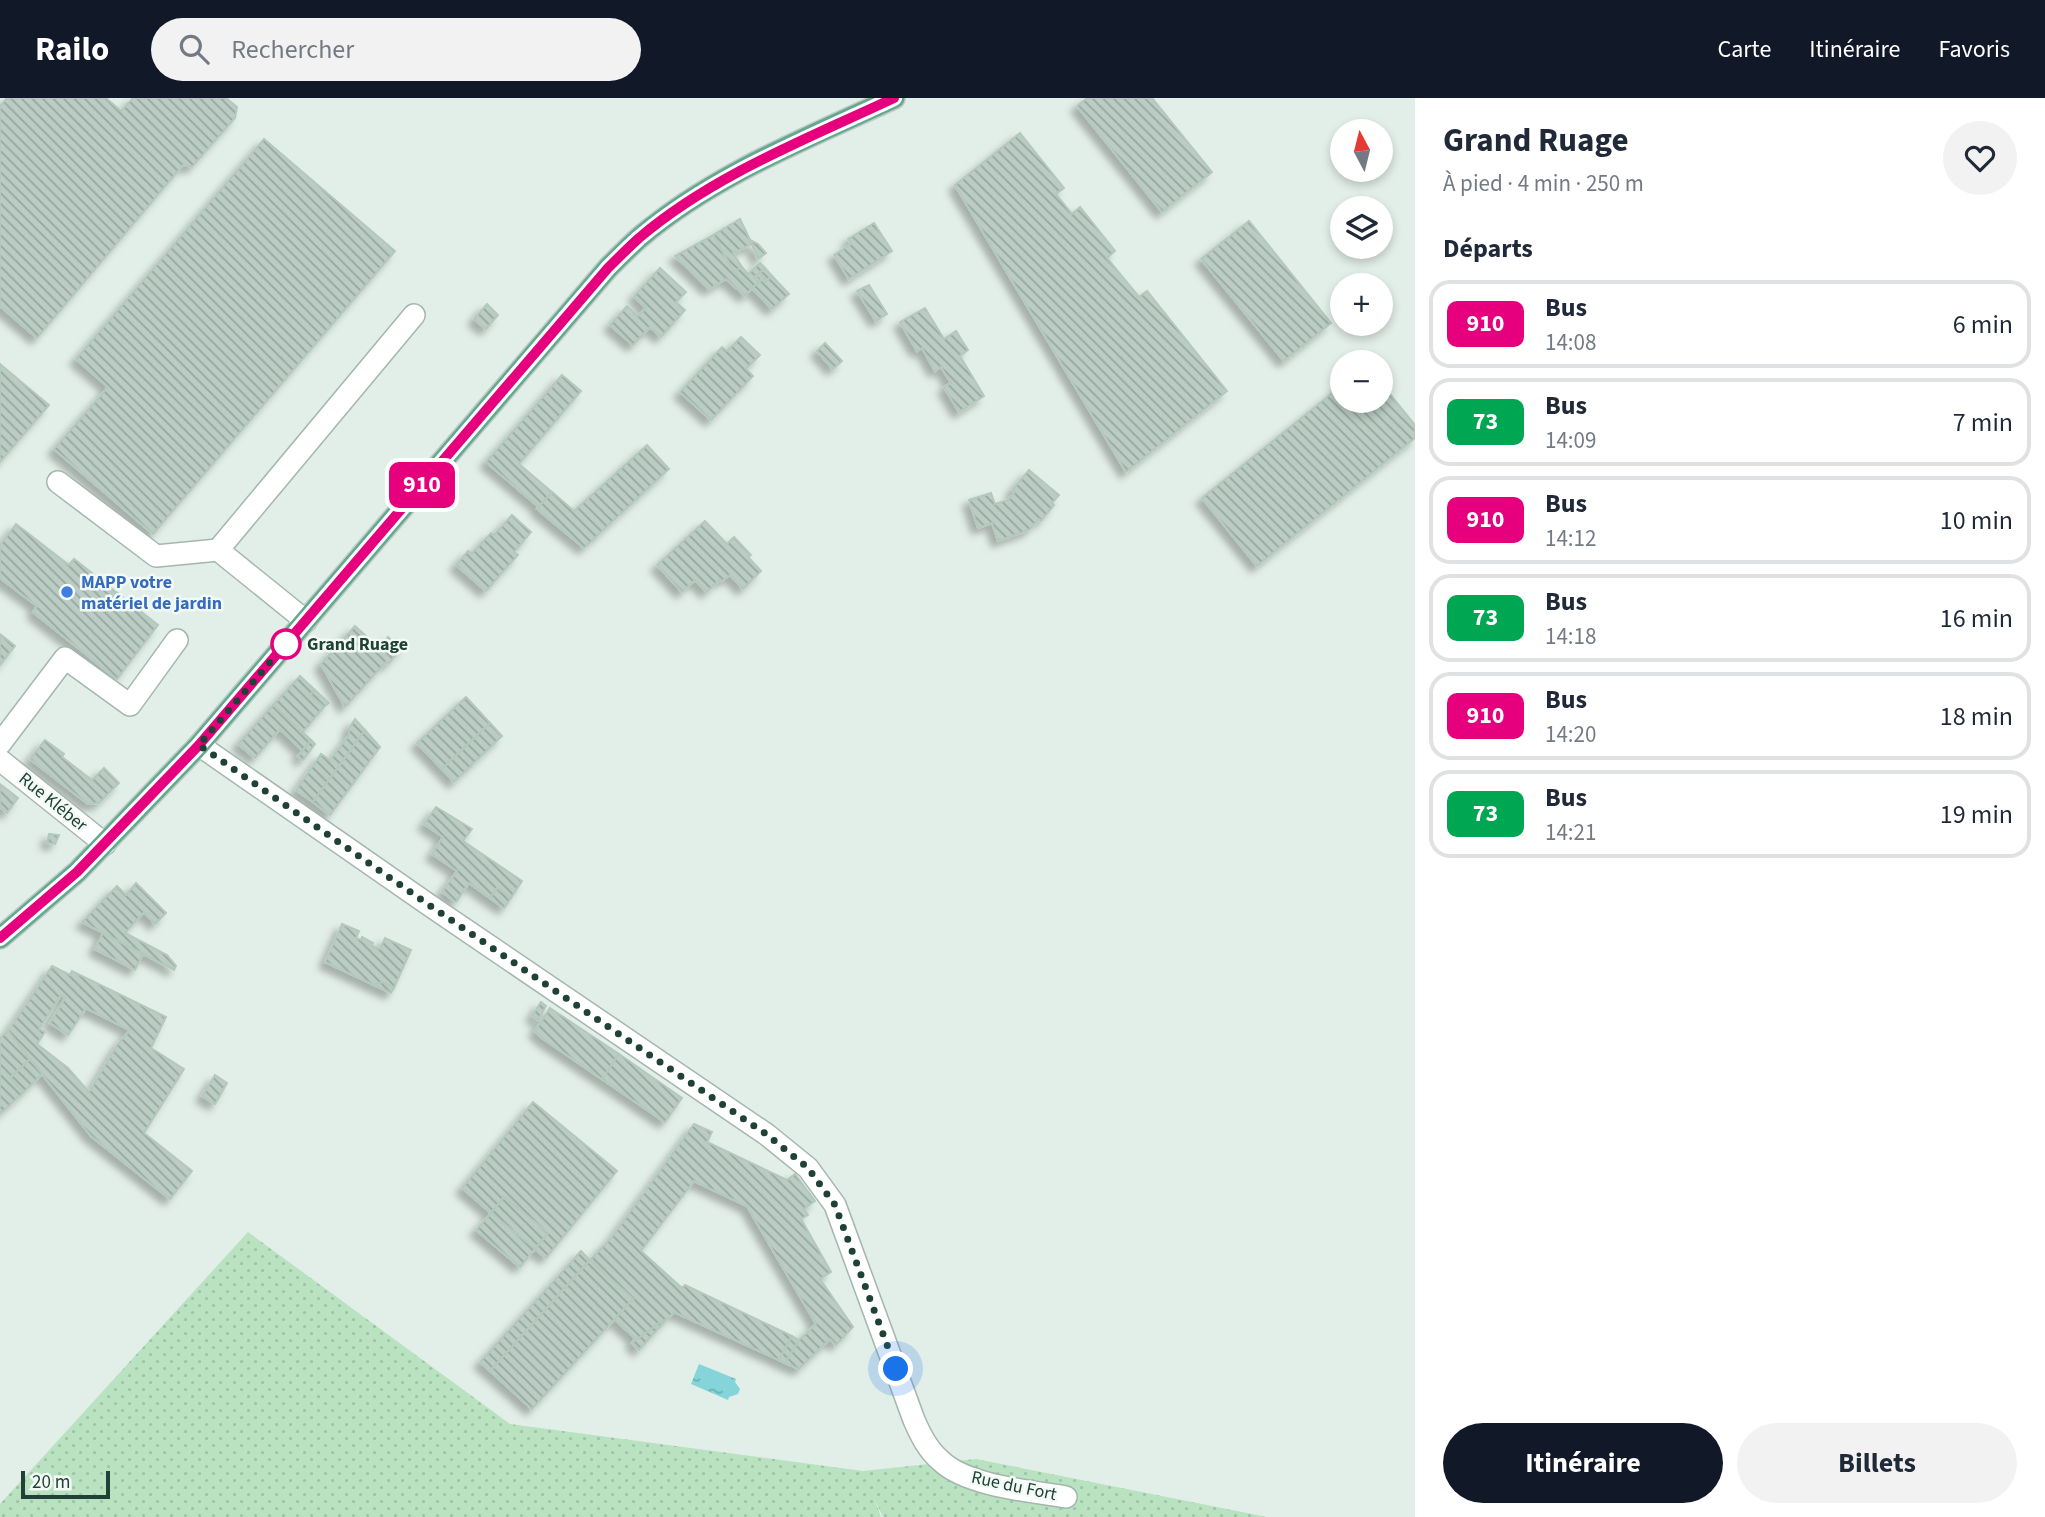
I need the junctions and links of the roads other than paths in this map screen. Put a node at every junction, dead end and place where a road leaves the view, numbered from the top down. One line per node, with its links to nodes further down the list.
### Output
1 (894, 98): 5 (main road)
2 (414, 315): 4 (street)
3 (58, 482): 4 (street)
4 (218, 550): 5 (street)
5 (306, 621): 8 (main road)
6 (177, 640): 7 (street)
7 (0, 744)
8 (199, 745): 10 (main road); 12 (street, Rue du Fort)
9 (0, 760): 10 (street, Rue Kléber)
10 (105, 844): 11 (main road)
11 (0, 938)
12 (1066, 1497)

